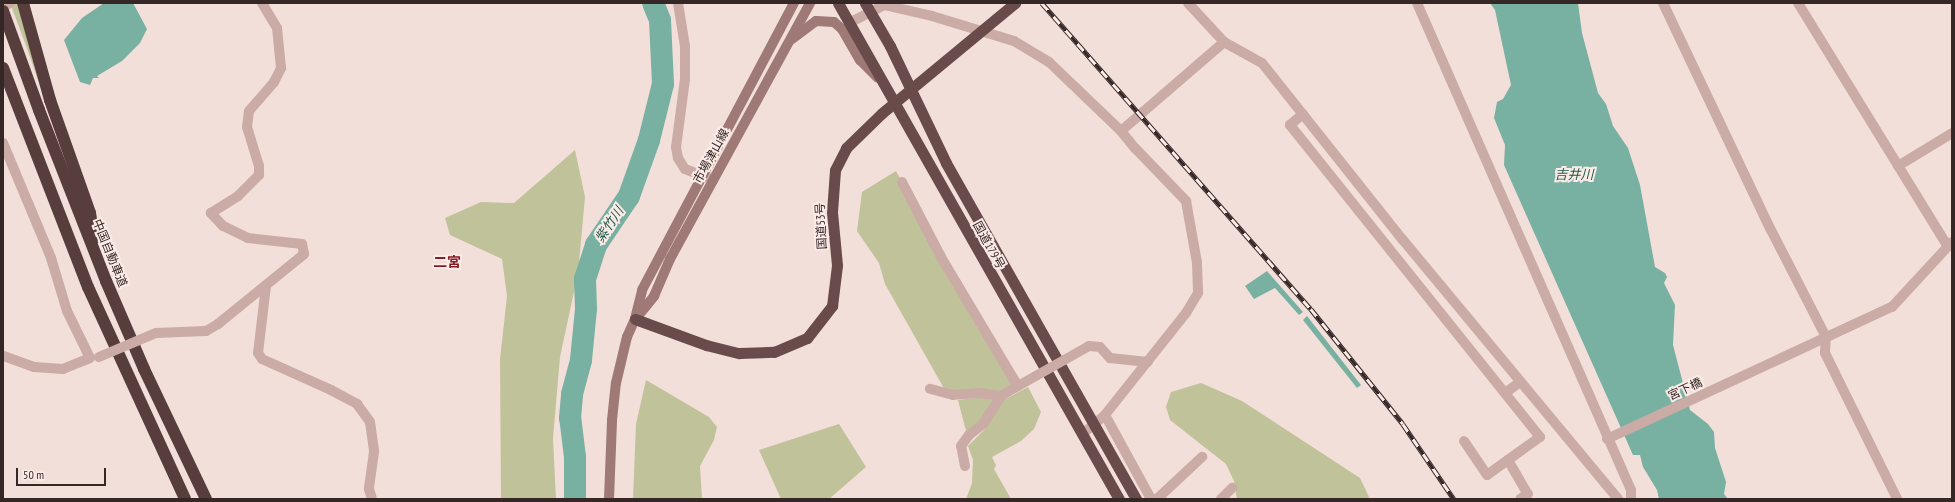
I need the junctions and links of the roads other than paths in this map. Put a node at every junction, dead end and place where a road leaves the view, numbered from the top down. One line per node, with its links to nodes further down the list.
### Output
1 (10, 3): 13 (street)
2 (23, 3): 34 (highway)
3 (262, 3): 35 (street)
4 (678, 3): 27 (street)
5 (794, 3): 27 (main road, 市場津山線)
6 (810, 3): 17 (main road, 市場津山線)
7 (838, 3): 16 (highway, 国道179号)
8 (1015, 3): 36 (highway, 国道53号, bridge)
9 (1188, 3): 18 (street)
10 (1417, 3): 49 (street)
11 (1663, 3): 37 (street)
12 (1798, 3): 26 (street)
13 (3, 7)
14 (868, 7): 16 (street); 23 (street); 47 (highway, 国道179号)
15 (3, 12): 34 (highway, 中国自動車道)
16 (849, 23): 20 (highway, 国道179号)
17 (788, 42): 20 (main road); 28 (main road, 市場津山線)
18 (1224, 42): 22 (street); 23 (street)
19 (3, 68): 30 (highway)
20 (882, 82): 48 (highway, 国道179号)
21 (3, 92): 30 (highway)
22 (1303, 114): 31 (street); 33 (street)
23 (1121, 131): 40 (street)
24 (1952, 133): 26 (street)
25 (3, 143): 39 (street)
26 (1898, 166): 32 (street)
27 (702, 176): 28 (street); 36 (main road, 市場津山線)
28 (713, 180): 36 (main road, 市場津山線)
29 (902, 182): 42 (street)
30 (52, 201): 55 (highway)
31 (1403, 240): 33 (street); 41 (street)
32 (1950, 244): 37 (street, 宮下橋)
33 (1391, 250): 44 (street)
34 (96, 256): 56 (highway, 中国自動車道)
35 (266, 286): 39 (street, bridge); 57 (street)
36 (635, 319): 58 (main road, 市場津山線)
37 (1826, 337): 49 (street, 宮下橋); 67 (street)
38 (3, 356): 39 (street)
39 (95, 358)
40 (1148, 362): 42 (street, bridge); 46 (street)
41 (1520, 382): 44 (street); 65 (street)
42 (1018, 386): 45 (street)
43 (930, 389): 45 (street)
44 (1505, 393): 52 (street)
45 (1001, 396): 53 (street)
46 (1105, 415): 47 (street); 61 (street)
47 (1093, 424): 48 (street); 60 (highway, 国道179号)
48 (1082, 434): 59 (highway, 国道179号)
49 (1607, 439): 66 (street)
50 (1464, 441): 52 (street)
51 (1202, 457): 62 (street)
52 (1508, 460): 64 (street)
53 (965, 466)
54 (1232, 488): 63 (street)
55 (185, 499)
56 (206, 499)
57 (372, 499)
58 (609, 499)
59 (1119, 499)
60 (1136, 499)
61 (1151, 499)
62 (1157, 499)
63 (1221, 499)
64 (1520, 499)
65 (1618, 499)
66 (1631, 499)
67 (1897, 499)

